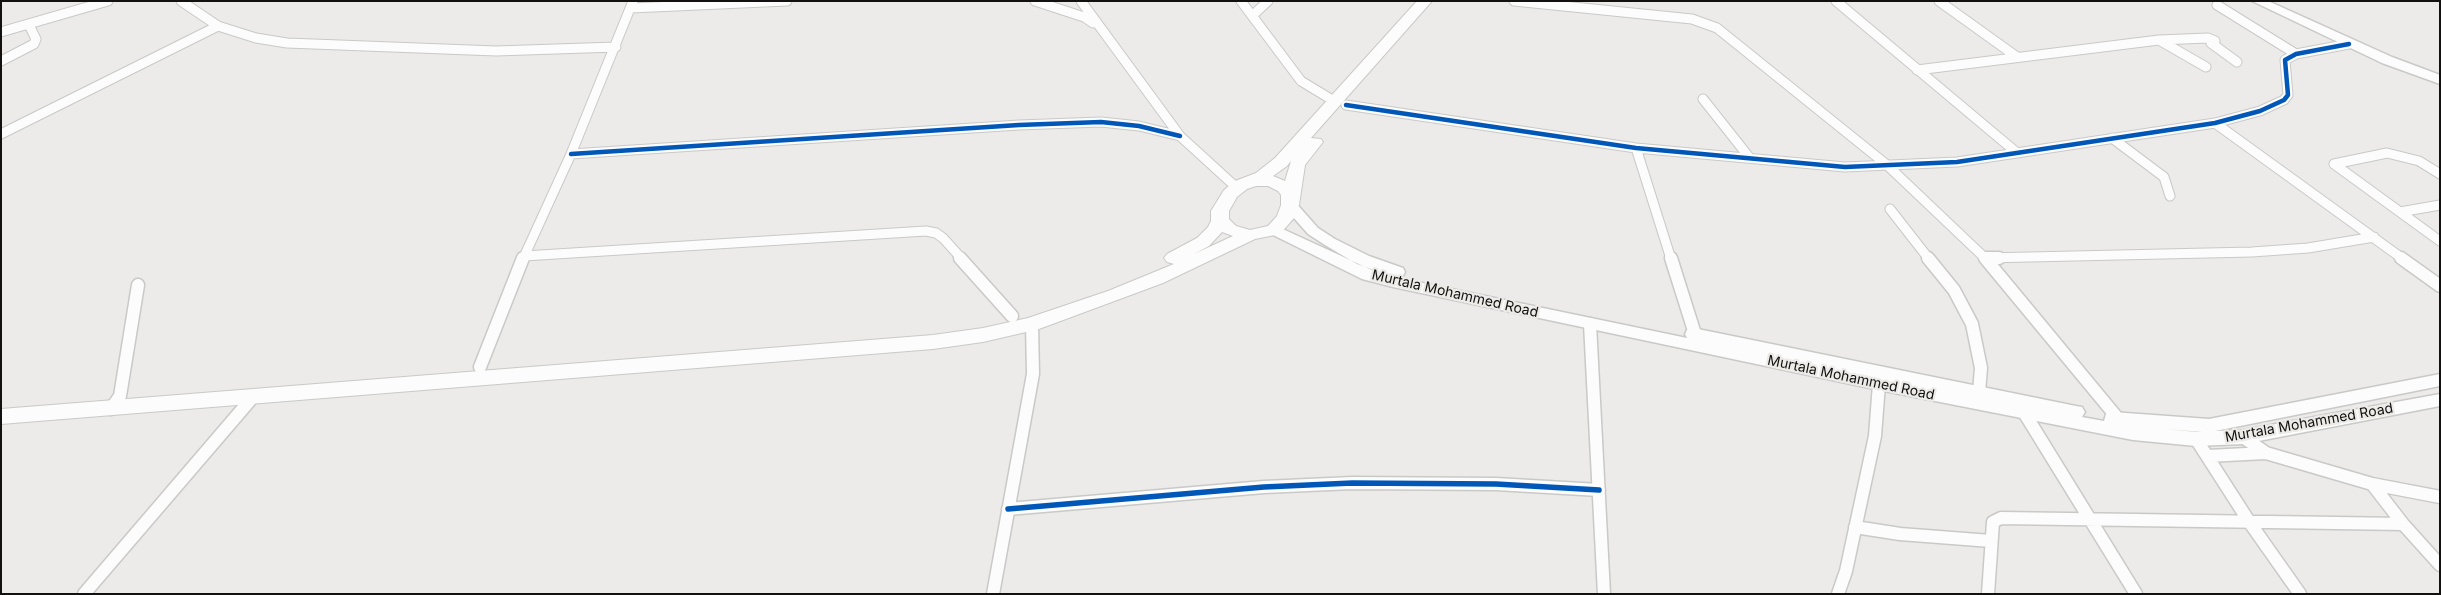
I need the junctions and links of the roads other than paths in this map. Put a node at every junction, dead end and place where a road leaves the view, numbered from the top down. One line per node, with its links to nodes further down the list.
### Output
1 (108, 1): 18 (street)
2 (181, 1): 19 (street)
3 (787, 1): 15 (street)
4 (1035, 1): 20 (street)
5 (1081, 1): 20 (street)
6 (1241, 1): 17 (street)
7 (1268, 1): 17 (street)
8 (1425, 1): 34 (main road)
9 (1438, 1): 34 (main road)
10 (1514, 1): 43 (street)
11 (1836, 1): 30 (street)
12 (1939, 1): 26 (street)
13 (2258, 1): 23 (main road)
14 (2272, 1): 31 (main road)
15 (632, 4): 24 (street)
16 (2217, 4): 25 (street)
17 (1253, 15): 34 (street)
18 (29, 24): 21 (street); 27 (street)
19 (218, 26): 24 (street); 36 (street)
20 (1098, 27): 37 (street)
21 (1, 32)
22 (2159, 40): 26 (street); 28 (street); 29 (street)
23 (2350, 44): 25 (street); 32 (main road)
24 (616, 47): 41 (street)
25 (2296, 54): 35 (street)
26 (2017, 57): 30 (street)
27 (1, 61)
28 (2237, 62)
29 (2206, 67)
30 (1917, 70): 40 (street)
31 (2440, 72)
32 (2440, 80)
33 (1703, 99): 42 (street)
34 (1340, 103): 39 (street); 45 (main road); 47 (main road)
35 (2215, 123): 38 (street); 54 (street)
36 (1, 134)
37 (1180, 136): 41 (street); 45 (street)
38 (2112, 138): 40 (street); 46 (street)
39 (1636, 148): 42 (street); 63 (street)
40 (2016, 152): 43 (street)
41 (571, 154): 56 (street)
42 (1749, 157): 43 (street)
43 (1887, 165): 57 (street)
44 (2440, 174): 50 (street)
45 (1243, 185): 47 (main road); 51 (main road)
46 (2170, 196)
47 (1290, 200): 52 (main road); 63 (main road, Murtala Mohammed Road)
48 (2440, 205): 50 (street)
49 (1890, 210): 67 (street)
50 (2400, 212): 55 (street)
51 (1220, 221): 53 (main road); 60 (main road)
52 (1274, 230): 53 (main road); 62 (main road, Murtala Mohammed Road)
53 (1250, 235): 61 (main road)
54 (2374, 237): 57 (street); 59 (street)
55 (2440, 240)
56 (524, 256): 60 (street); 64 (street)
57 (1985, 258): 75 (street)
58 (138, 285): 70 (street)
59 (2440, 286)
60 (1012, 316): 64 (main road)
61 (1032, 324): 68 (main road); 83 (street)
62 (1590, 324): 66 (main road, Murtala Mohammed Road); 81 (street)
63 (1694, 334): 67 (main road, Murtala Mohammed Road)
64 (480, 367): 70 (main road)
65 (2440, 380): 75 (main road, Murtala Mohammed Road)
66 (1879, 384): 72 (main road, Murtala Mohammed Road); 87 (street)
67 (1979, 392): 74 (main road, Murtala Mohammed Road)
68 (252, 398): 70 (main road); 90 (street)
69 (2440, 400): 76 (main road, Murtala Mohammed Road)
70 (116, 402): 71 (main road); 73 (main road)
71 (1, 405)
72 (2025, 414): 74 (main road, Murtala Mohammed Road); 84 (street)
73 (1, 417)
74 (2084, 419): 75 (main road, Murtala Mohammed Road); 77 (main road, Murtala Mohammed Road)
75 (2120, 421)
76 (2243, 437): 77 (main road, Murtala Mohammed Road); 78 (street)
77 (2196, 440): 79 (street)
78 (2266, 453): 79 (street); 80 (street)
79 (2208, 456): 85 (street)
80 (2372, 484): 82 (street); 86 (street)
81 (1598, 490): 83 (street); 92 (street)
82 (2440, 498)
83 (1008, 509): 91 (street)
84 (2088, 518): 85 (street); 88 (street); 95 (street)
85 (2250, 523): 86 (street); 96 (street)
86 (2403, 524): 89 (street)
87 (1855, 526): 88 (street); 93 (street)
88 (1991, 541): 94 (street)
89 (2440, 565)
90 (84, 594)
91 (993, 594)
92 (1604, 594)
93 (1838, 594)
94 (1988, 594)
95 (2136, 594)
96 (2300, 594)

